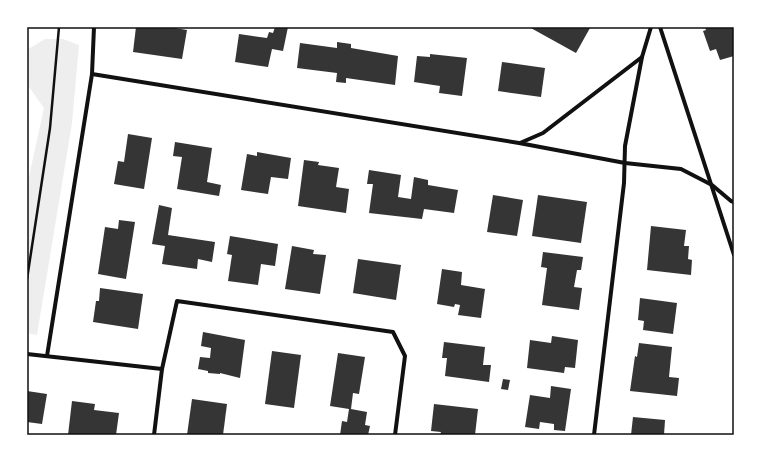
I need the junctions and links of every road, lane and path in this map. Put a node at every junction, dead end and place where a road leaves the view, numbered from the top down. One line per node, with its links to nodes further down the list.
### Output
1 (60, 27): 12 (path)
2 (94, 27): 6 (street)
3 (651, 27): 5 (street)
4 (660, 27): 9 (street)
5 (642, 57): 7 (street); 8 (street)
6 (92, 74): 7 (street); 14 (street)
7 (519, 143): 8 (street)
8 (625, 163): 9 (street); 18 (street)
9 (712, 185): 10 (street); 11 (street)
10 (734, 202)
11 (734, 256)
12 (27, 279)
13 (27, 354): 14 (street)
14 (47, 356): 15 (street)
15 (162, 369): 16 (street); 17 (street)
16 (154, 435)
17 (395, 435)
18 (594, 435)

